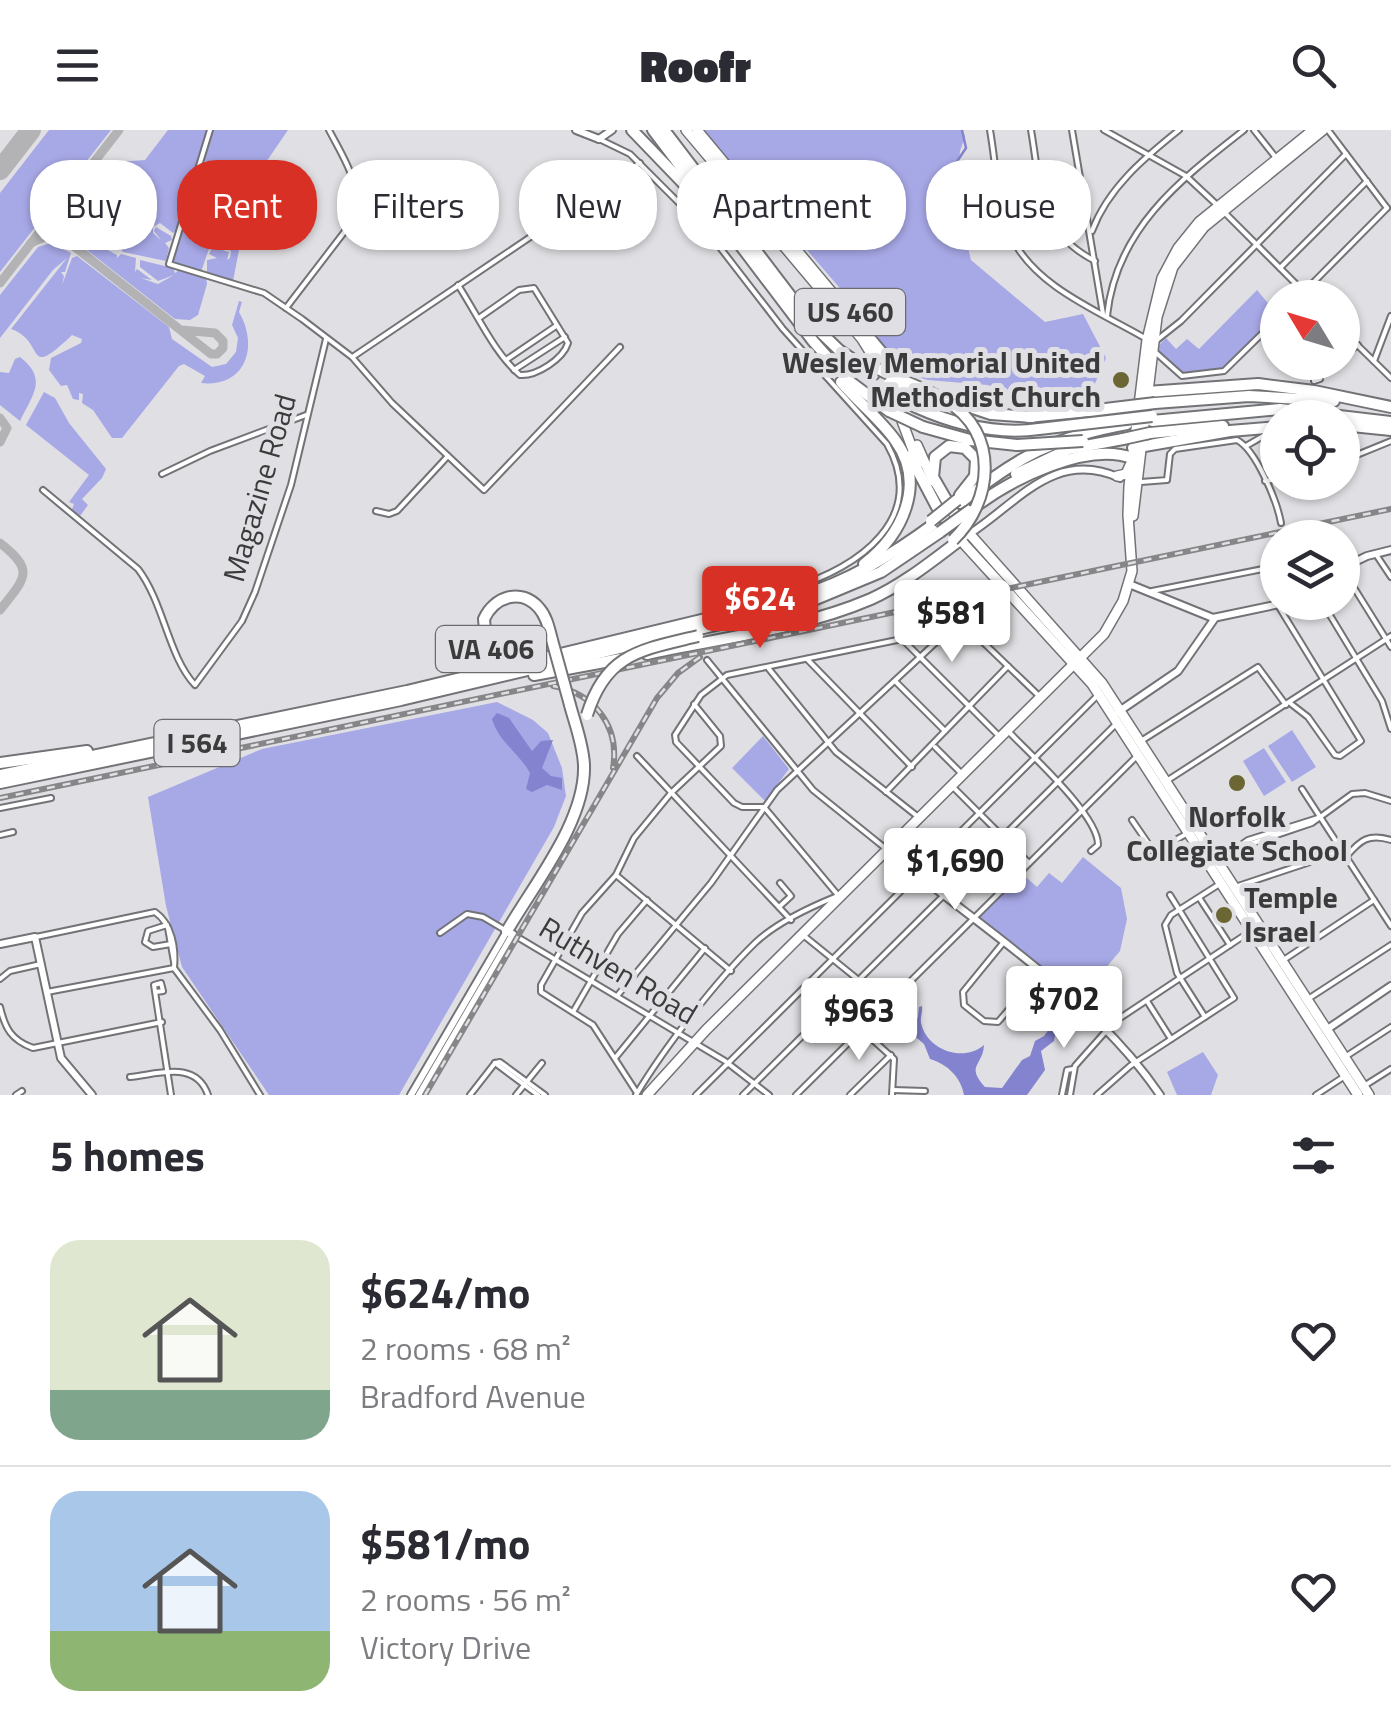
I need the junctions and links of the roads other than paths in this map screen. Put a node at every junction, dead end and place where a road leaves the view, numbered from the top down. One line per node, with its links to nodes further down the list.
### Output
1 (210, 130): 52 (street)
2 (329, 130): 52 (street)
3 (576, 130): 19 (street)
4 (612, 130): 20 (street)
5 (632, 130): 32 (highway)
6 (652, 130): 30 (highway)
7 (664, 130): 50 (highway)
8 (686, 130): 25 (main road, US 460)
9 (697, 130): 26 (main road, US 460)
10 (990, 130): 27 (street)
11 (1031, 130): 28 (street)
12 (1072, 130): 29 (street)
13 (1104, 130): 21 (street)
14 (1178, 130): 21 (street)
15 (1244, 130): 31 (street)
16 (1254, 130): 23 (street)
17 (1313, 130): 23 (main road)
18 (1326, 130): 22 (street); 35 (main road)
19 (590, 132): 20 (street)
20 (600, 134): 24 (street)
21 (1148, 154): 31 (street); 37 (street)
22 (1346, 154): 34 (street); 39 (street)
23 (1277, 159): 35 (main road)
24 (636, 160)
25 (713, 160)
26 (720, 160)
27 (995, 160)
28 (1036, 160)
29 (1077, 160)
30 (677, 163)
31 (1186, 176): 35 (street); 53 (street)
32 (677, 178)
33 (657, 180): 104 (street)
34 (1366, 181): 36 (street); 46 (street)
35 (1220, 208): 39 (street); 61 (main road)
36 (1389, 208): 48 (street)
37 (1091, 235): 45 (street)
38 (519, 244): 49 (street)
39 (1256, 244): 46 (street); 61 (street)
40 (744, 250): 50 (highway)
41 (790, 250): 94 (main road, US 460)
42 (792, 250): 60 (main road, US 460)
43 (1021, 250): 53 (street)
44 (1078, 250): 45 (street)
45 (1095, 261): 53 (street)
46 (1280, 268): 47 (street)
47 (1293, 280)
48 (1315, 280)
49 (458, 285): 55 (street); 64 (street)
50 (784, 297): 51 (highway); 68 (highway); 72 (highway); 82 (highway, bridge)
51 (797, 306): 68 (highway); 76 (highway, bridge)
52 (286, 308): 59 (street)
53 (1105, 315): 61 (street)
54 (1391, 316): 66 (street)
55 (479, 318): 56 (street); 65 (street)
56 (558, 325): 58 (street); 65 (street)
57 (1260, 335): 61 (street)
58 (565, 337): 67 (street); 67 (street)
59 (326, 339): 64 (street); 73 (street, Magazine Road)
60 (872, 341): 75 (highway); 97 (main road, US 460)
61 (1152, 344): 70 (main road)
62 (620, 347): 88 (street)
63 (1360, 347): 66 (street)
64 (352, 357): 88 (street)
65 (506, 360): 67 (street)
66 (1374, 361): 69 (street)
67 (514, 370)
68 (871, 370): 75 (highway, bridge); 97 (highway, bridge)
69 (1391, 378)
70 (1144, 394): 71 (highway); 86 (main road)
71 (1391, 409): 76 (highway)
72 (869, 412): 94 (highway); 105 (highway)
73 (306, 415): 90 (street); 93 (street, Magazine Road)
74 (1092, 415): 75 (highway); 76 (highway, bridge); 94 (highway)
75 (1032, 417)
76 (1152, 417): 77 (highway); 78 (highway); 82 (highway, bridge)
77 (1391, 421)
78 (1260, 426)
79 (1360, 427): 81 (highway)
80 (1260, 428): 86 (highway)
81 (1391, 430)
82 (1125, 433): 94 (highway); 94 (highway)
83 (1260, 438): 85 (street)
84 (1391, 441): 87 (street)
85 (1246, 446): 89 (street); 92 (street)
86 (1135, 451): 91 (main road); 92 (main road); 94 (highway)
87 (1360, 454)
88 (448, 456): 95 (street)
89 (1260, 472)
90 (162, 474)
91 (1117, 476): 92 (street); 97 (street)
92 (1133, 481): 103 (main road)
93 (44, 490)
94 (957, 505): 96 (highway, bridge); 97 (highway, bridge); 97 (main road, US 460); 97 (highway)
95 (376, 511)
96 (936, 526): 97 (highway, bridge); 105 (highway); 106 (highway)
97 (959, 535): 110 (highway); 124 (main road, US 460)
98 (1391, 550): 99 (street)
99 (1376, 553): 100 (street); 102 (street)
100 (1360, 560)
101 (1260, 569): 107 (street)
102 (1391, 577)
103 (1130, 584): 107 (street); 115 (main road)
104 (794, 586)
105 (829, 586): 118 (highway, I 564)
106 (846, 589): 116 (highway); 132 (highway)
107 (1148, 592): 112 (street)
108 (1360, 595): 117 (street)
109 (1260, 609): 112 (street)
110 (831, 613): 116 (highway); 132 (highway)
111 (1129, 616): 115 (main road)
112 (1215, 618): 137 (street)
113 (1287, 620): 128 (street)
114 (1333, 620): 120 (street)
115 (1111, 622): 124 (main road)
116 (701, 635): 198 (highway, VA 406, bridge)
117 (1389, 638): 119 (street); 120 (street)
118 (623, 639): 138 (highway, I 564); 198 (highway, VA 406, bridge)
119 (1391, 647)
120 (1357, 658): 128 (street); 139 (street)
121 (807, 659): 122 (street); 126 (street); 136 (street)
122 (922, 659): 125 (street); 129 (street); 135 (street)
123 (707, 660): 127 (street)
124 (1079, 661): 130 (main road, US 460); 131 (main road); 137 (main road, US 460)
125 (1008, 666): 131 (street); 135 (street)
126 (768, 667): 127 (street); 142 (street)
127 (720, 678): 133 (street); 150 (street)
128 (1325, 680): 134 (street); 134 (street)
129 (896, 682): 136 (street); 140 (street)
130 (1099, 694): 137 (main road, US 460); 146 (street)
131 (1041, 698): 141 (main road)
132 (398, 701): 155 (highway, I 564); 155 (highway)
133 (694, 704): 149 (street); 149 (street)
134 (1288, 704): 144 (street); 154 (street)
135 (968, 705): 140 (street); 141 (street)
136 (860, 712): 142 (street); 148 (street)
137 (1119, 716): 144 (main road, US 460); 153 (street)
138 (250, 724): 147 (highway); 151 (highway, I 564)
139 (1391, 729)
140 (945, 731): 143 (street)
141 (1005, 735): 146 (street); 152 (main road)
142 (830, 744): 150 (street); 158 (street)
143 (933, 746): 148 (street); 152 (street)
144 (1137, 747): 154 (main road, US 460); 165 (street)
145 (638, 756): 159 (street)
146 (1035, 758): 153 (street); 164 (street)
147 (0, 763)
148 (912, 766): 158 (street)
149 (700, 767): 159 (street); 162 (street)
150 (798, 771): 162 (street); 175 (street)
151 (0, 776)
152 (964, 776): 156 (main road)
153 (1059, 782): 165 (street); 172 (street)
154 (1163, 784): 169 (main road, US 460)
155 (0, 785)
156 (953, 787): 164 (street); 167 (main road)
157 (1302, 789): 166 (street)
158 (886, 792): 167 (street)
159 (671, 793): 177 (street); 181 (street)
160 (51, 798): 163 (street)
161 (1388, 801): 166 (street)
162 (764, 807): 177 (street); 187 (street)
163 (0, 808)
164 (978, 812): 172 (street); 180 (street)
165 (1082, 812): 174 (street); 178 (street)
166 (1321, 818): 176 (street); 179 (street)
167 (920, 819): 175 (main road)
168 (1132, 820): 169 (street)
169 (1192, 830): 179 (main road, US 460)
170 (14, 832): 171 (street)
171 (0, 835)
172 (1004, 838): 178 (street); 185 (street)
173 (1391, 840): 176 (street)
174 (1092, 850)
175 (889, 851): 180 (street); 187 (main road)
176 (1344, 854): 183 (street); 189 (street)
177 (730, 856): 190 (street); 195 (street)
178 (1029, 863): 192 (street)
179 (1214, 863): 183 (main road, US 460)
180 (917, 874): 185 (street); 210 (street)
181 (616, 875): 188 (street); 209 (street)
182 (780, 883): 190 (street)
183 (1228, 883): 186 (street); 197 (main road, US 460)
184 (1170, 895): 191 (street)
185 (944, 896): 192 (street); 219 (street)
186 (1200, 897): 191 (street); 206 (street)
187 (840, 898): 193 (street); 200 (main road)
188 (646, 900): 195 (street); 218 (street)
189 (1374, 900): 194 (street); 213 (street)
190 (779, 907): 193 (street)
191 (1180, 910): 208 (street); 216 (street)
192 (973, 919): 202 (street); 226 (street)
193 (791, 920): 214 (street)
194 (1390, 923)
195 (677, 925): 207 (street); 223 (street)
196 (167, 926): 201 (street); 204 (street); 204 (street)
197 (1256, 928): 206 (street); 213 (main road, US 460)
198 (510, 933): 199 (street, Ruthven Road); 209 (street, Ruthven Road); 263 (street, VA 406)
199 (440, 934)
200 (803, 935): 210 (street); 238 (main road)
201 (35, 937): 203 (street); 211 (street)
202 (1003, 943): 215 (street); 215 (street)
203 (0, 944)
204 (171, 944): 212 (street)
205 (1391, 945): 225 (street)
206 (1230, 946): 208 (street)
207 (705, 948): 214 (street); 229 (street)
208 (1210, 958): 216 (street); 230 (street)
209 (555, 959): 218 (street, Ruthven Road); 228 (street)
210 (833, 959): 219 (street); 243 (street)
211 (41, 964): 217 (street); 221 (street)
212 (174, 965): 221 (street); 257 (street)
213 (1282, 965): 225 (main road, US 460)
214 (732, 970): 236 (street)
215 (1040, 973): 233 (street)
216 (1179, 978): 224 (street); 230 (street)
217 (0, 979)
218 (591, 980): 223 (street, Ruthven Road); 228 (street)
219 (859, 980): 226 (street); 252 (street)
220 (1391, 986): 235 (street)
221 (47, 992): 239 (street)
222 (156, 992): 231 (street)
223 (617, 996): 229 (street, Ruthven Road)
224 (1146, 1000): 233 (street); 237 (street)
225 (1304, 1002): 235 (main road, US 460)
226 (887, 1004): 234 (street)
227 (0, 1006): 239 (street)
228 (572, 1012): 241 (street)
229 (649, 1016): 236 (street, Ruthven Road); 241 (street)
230 (1205, 1017): 237 (street)
231 (162, 1022): 239 (street); 248 (street)
232 (1391, 1027): 242 (street)
233 (1106, 1029): 244 (street); 246 (street)
234 (862, 1030): 240 (street); 271 (street)
235 (1323, 1032): 242 (main road, US 460)
236 (680, 1034): 238 (street, Ruthven Road); 258 (street)
237 (1171, 1039): 244 (street)
238 (695, 1042): 243 (street, Ruthven Road); 258 (main road)
239 (58, 1044): 260 (street)
240 (891, 1054): 256 (street); 272 (street)
241 (615, 1058): 258 (street)
242 (1340, 1059): 249 (main road, US 460)
243 (727, 1062): 252 (street, Ruthven Road); 268 (street)
244 (1136, 1062): 275 (street); 276 (street)
245 (542, 1063): 251 (street)
246 (1074, 1069): 273 (street); 274 (street)
247 (1391, 1069): 255 (street)
248 (168, 1073): 250 (street); 261 (street); 262 (street)
249 (1350, 1074): 255 (main road, US 460); 277 (street)
250 (130, 1077)
251 (525, 1082): 264 (street); 265 (street); 266 (street); 267 (street)
252 (755, 1083): 269 (street); 270 (street, Ruthven Road)
253 (22, 1091): 259 (street)
254 (925, 1091): 256 (street)
255 (1362, 1092)
256 (893, 1093)
257 (257, 1094)
258 (640, 1094)
259 (16, 1095)
260 (92, 1095)
261 (171, 1095)
262 (208, 1095)
263 (415, 1095)
264 (470, 1095)
265 (516, 1095)
266 (538, 1095)
267 (545, 1095)
268 (696, 1095)
269 (743, 1095)
270 (769, 1095)
271 (796, 1095)
272 (850, 1095)
273 (1062, 1095)
274 (1070, 1095)
275 (1097, 1095)
276 (1160, 1095)
277 (1316, 1095)

